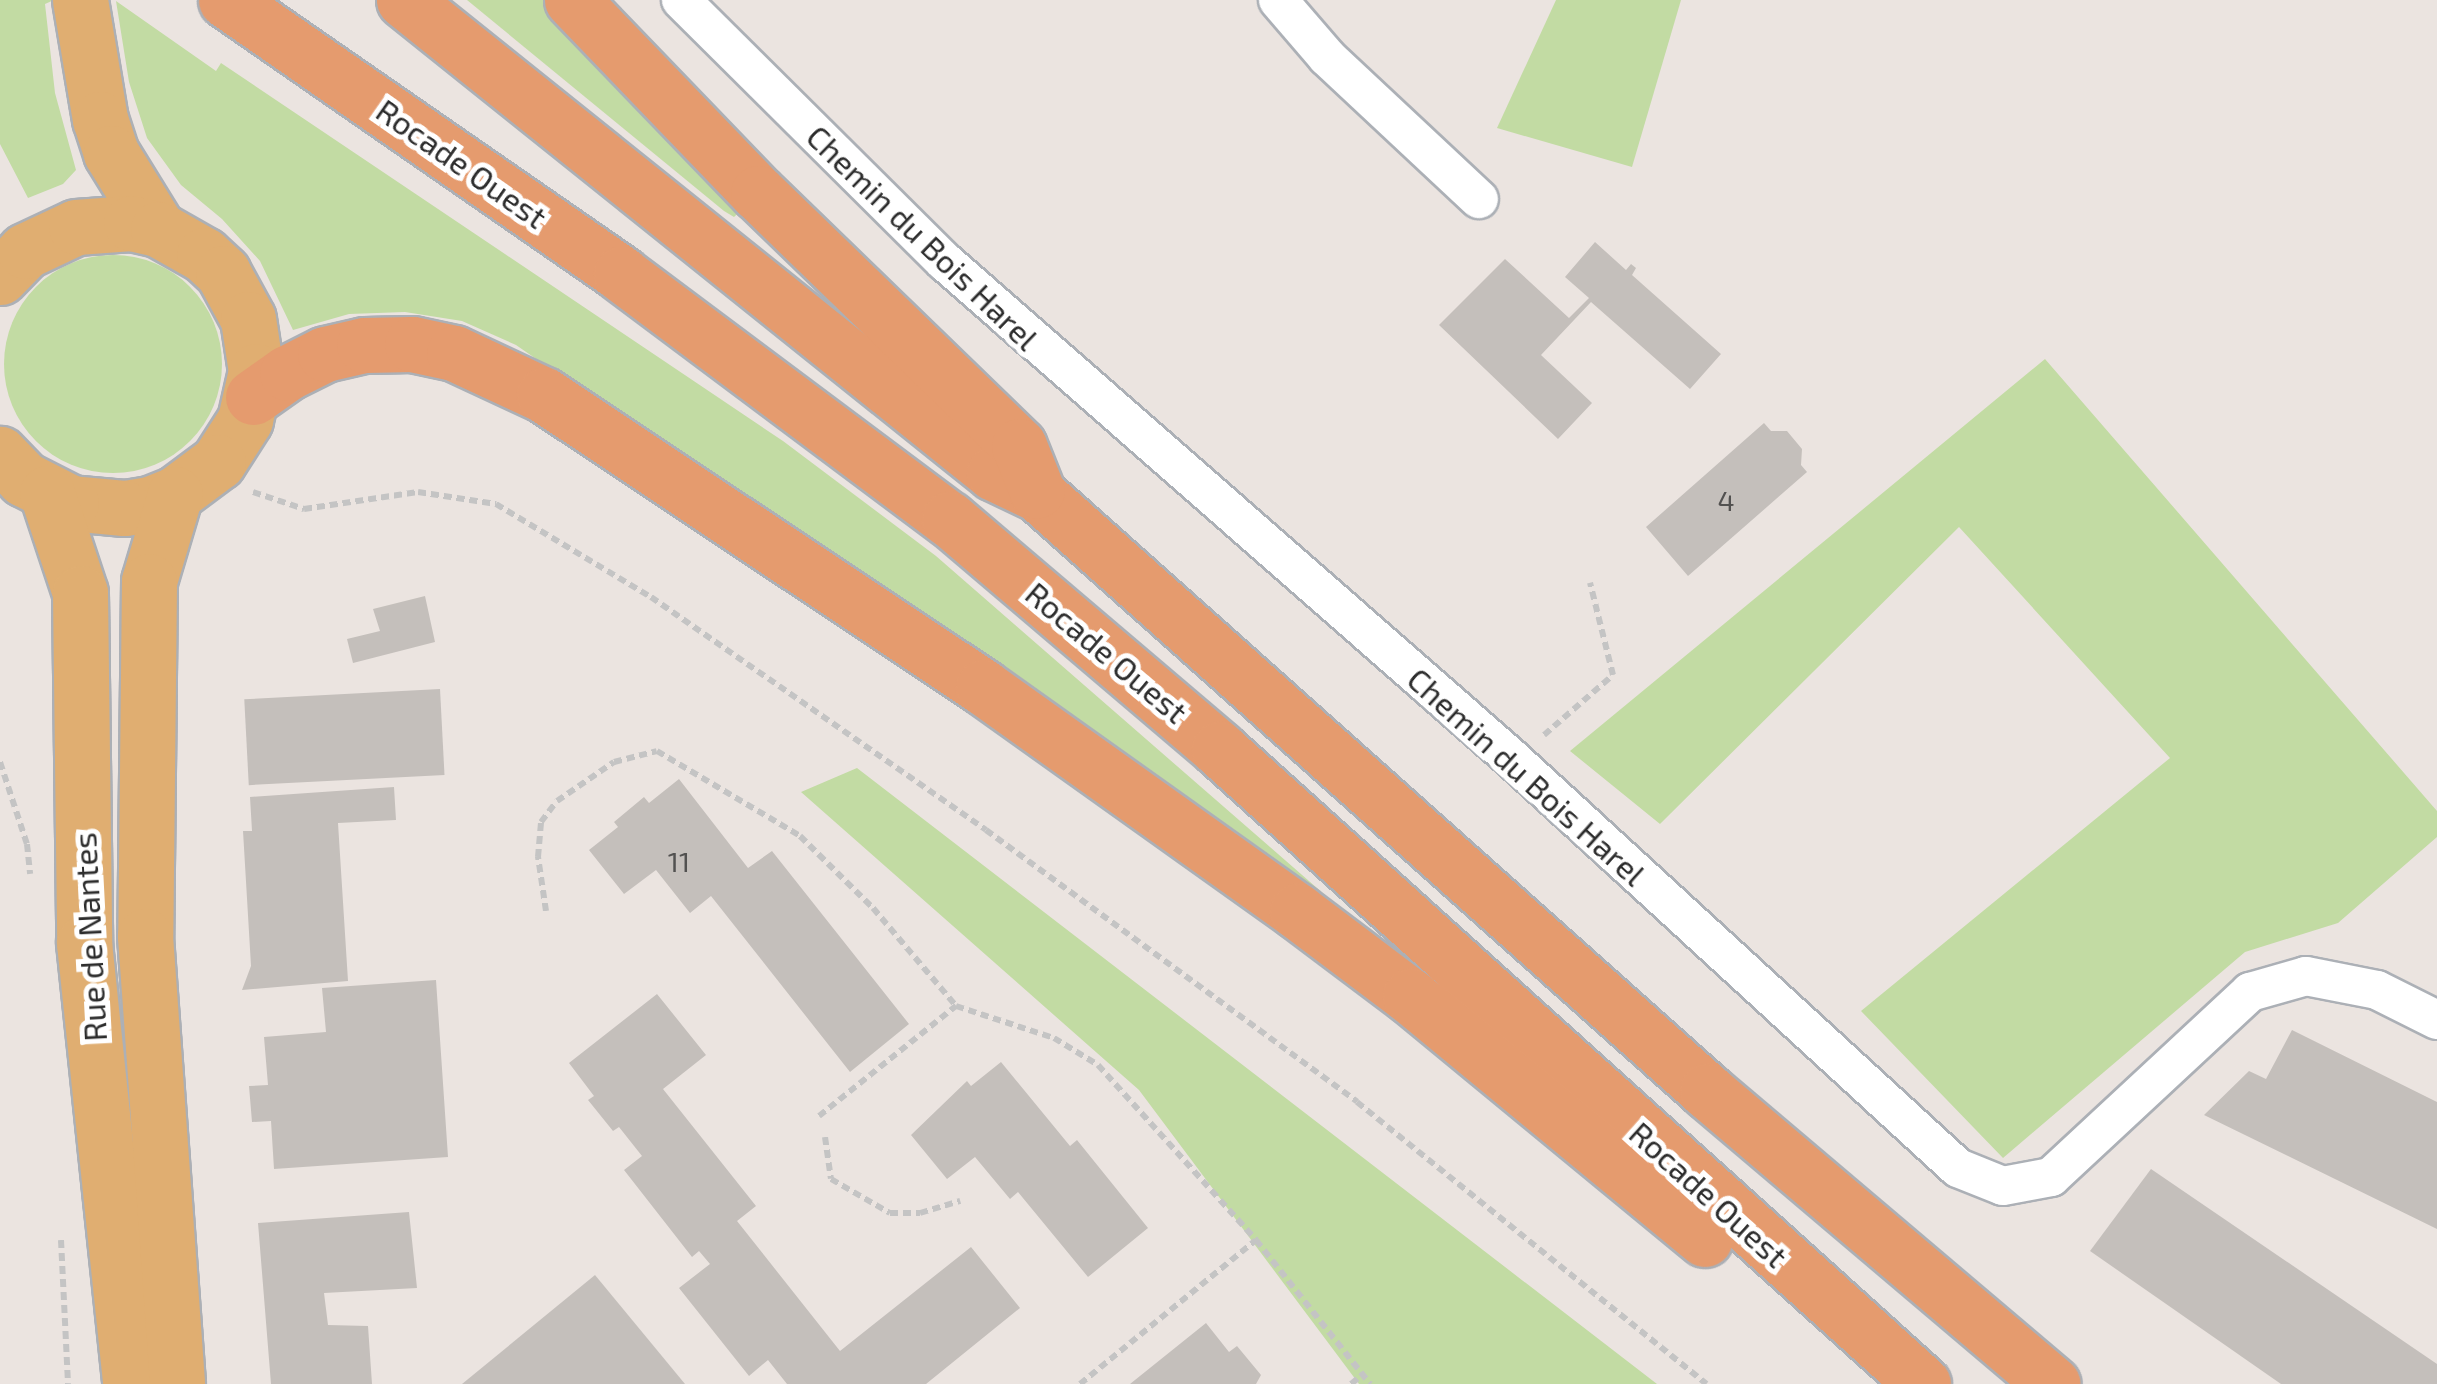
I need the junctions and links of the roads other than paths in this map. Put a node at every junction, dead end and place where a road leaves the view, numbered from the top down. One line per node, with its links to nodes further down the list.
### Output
1 (80, 0): 8 (main road)
2 (226, 0): 16 (highway, Rocade Ouest)
3 (404, 0): 14 (highway)
4 (572, 0): 14 (highway)
5 (680, 0): 15 (street, Chemin du Bois Harel)
6 (1278, 0): 7 (street)
7 (1479, 199)
8 (158, 230): 9 (main road); 10 (main road)
9 (2, 266)
10 (252, 397): 13 (main road); 16 (highway)
11 (0, 454): 12 (main road)
12 (47, 493): 13 (main road); 17 (main road, Rue de Nantes)
13 (175, 494): 18 (main road, Rue de Nantes)
14 (1038, 494): 20 (highway)
15 (2437, 1020)
16 (1778, 1258): 19 (highway, Rocade Ouest)
17 (130, 1384)
18 (178, 1384)
19 (1923, 1384)
20 (2053, 1384)

